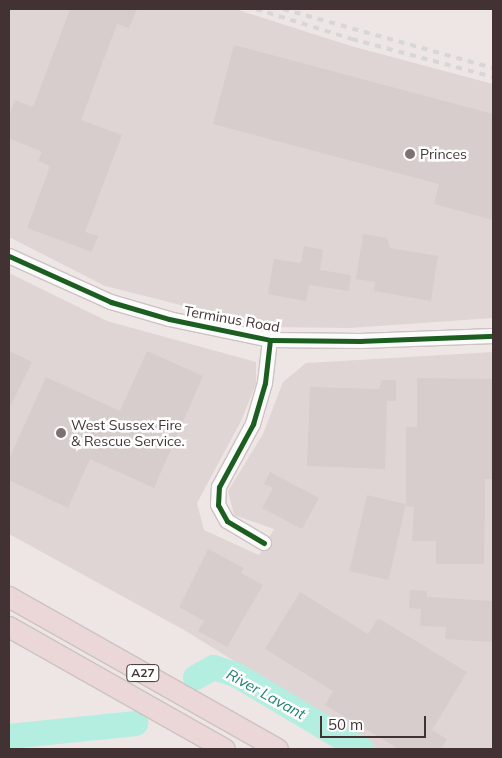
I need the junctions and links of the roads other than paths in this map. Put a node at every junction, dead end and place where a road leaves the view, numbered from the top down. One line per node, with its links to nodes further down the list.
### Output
1 (9, 256): 3 (street, Terminus Road)
2 (493, 336): 3 (street, Terminus Road)
3 (270, 340): 4 (street)
4 (264, 543)
5 (9, 597): 8 (highway, A27)
6 (9, 627): 7 (highway, A27)
7 (225, 749)
8 (278, 749)

